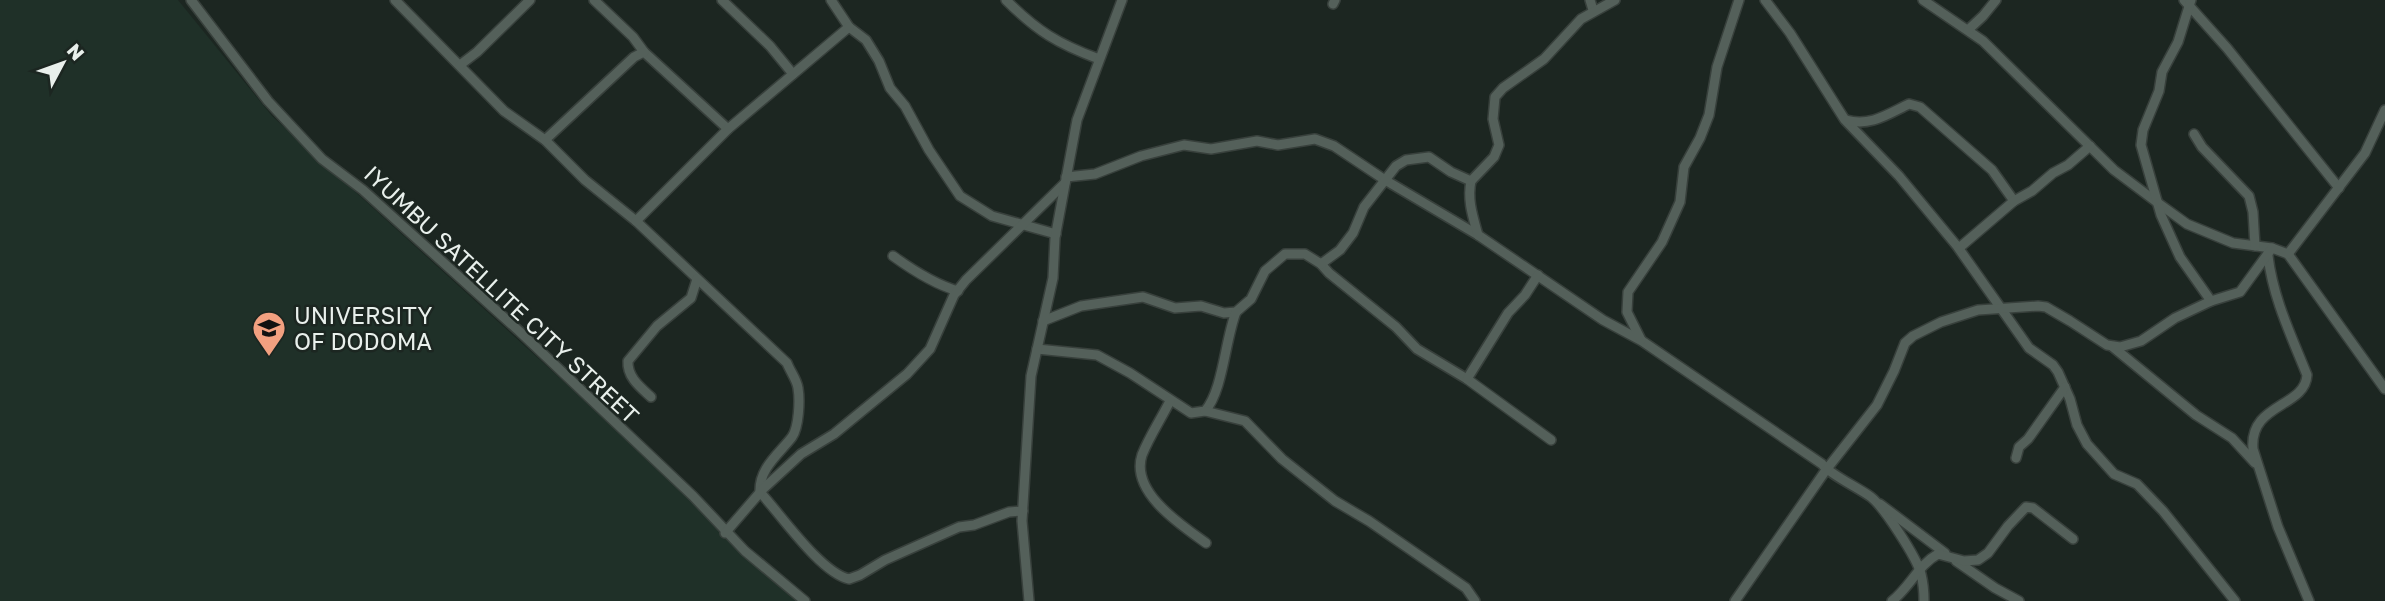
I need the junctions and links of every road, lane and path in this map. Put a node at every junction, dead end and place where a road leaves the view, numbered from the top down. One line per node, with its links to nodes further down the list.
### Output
1 (191, 0): 68 (street, IYUMBU SATELLITE CITY STREET)
2 (395, 0): 21 (street)
3 (530, 0): 21 (street)
4 (594, 0): 19 (street)
5 (722, 0): 22 (street)
6 (831, 0): 17 (street)
7 (1006, 0): 20 (street)
8 (1122, 0): 20 (street)
9 (1590, 0): 16 (street)
10 (1615, 0): 16 (street)
11 (1739, 0): 52 (street)
12 (1765, 0): 24 (street)
13 (1923, 0): 18 (street)
14 (1996, 0): 18 (street)
15 (2188, 3): 32 (street); 34 (street)
16 (1593, 10): 31 (street)
17 (849, 27): 22 (street); 36 (street)
18 (1968, 30): 28 (street)
19 (644, 52): 25 (street); 27 (street)
20 (1099, 59): 29 (street)
21 (460, 65): 27 (street)
22 (793, 74): 25 (street)
23 (2385, 110): 32 (street)
24 (1845, 120): 33 (street); 40 (street)
25 (728, 129): 35 (street)
26 (2194, 134): 39 (street)
27 (545, 140): 35 (street)
28 (2090, 146): 33 (street); 34 (street)
29 (1066, 180): 30 (street); 36 (street); 37 (street)
30 (1385, 180): 31 (street); 38 (street); 44 (street)
31 (1471, 181): 38 (street)
32 (2339, 188): 42 (street)
33 (2014, 201): 40 (street)
34 (2158, 203): 39 (street); 48 (street)
35 (636, 221): 46 (street)
36 (1021, 226): 37 (street); 47 (street)
37 (1056, 234): 51 (street)
38 (1478, 235): 45 (street)
39 (2255, 246): 41 (street)
40 (1959, 248): 49 (street)
41 (2270, 252): 42 (street); 48 (street); 64 (street)
42 (2288, 254): 57 (street)
43 (893, 256): 47 (street)
44 (1321, 264): 50 (street); 55 (street)
45 (1538, 275): 52 (street); 55 (street)
46 (697, 279): 58 (street); 65 (street)
47 (958, 291): 65 (street)
48 (2211, 301): 53 (street)
49 (2001, 308): 53 (street); 56 (street); 63 (street)
50 (1236, 312): 51 (street); 60 (street)
51 (1043, 321): 54 (street)
52 (1642, 341): 63 (street)
53 (2113, 347): 64 (street)
54 (1037, 349): 59 (street); 67 (street)
55 (1467, 379): 61 (street)
56 (2065, 387): 62 (street); 80 (street)
57 (2385, 389)
58 (651, 397)
59 (1170, 401): 60 (street); 70 (street)
60 (1205, 411): 75 (street)
61 (1550, 440)
62 (2016, 457)
63 (1826, 470): 66 (street); 76 (street)
64 (2259, 471): 81 (street)
65 (760, 492): 67 (street); 68 (street)
66 (1874, 499): 71 (street); 72 (street)
67 (1023, 511): 74 (street)
68 (725, 533): 73 (street, IYUMBU SATELLITE CITY STREET)
69 (2073, 539): 71 (street)
70 (1206, 543)
71 (1950, 556): 72 (street); 79 (street)
72 (1919, 569): 77 (street); 78 (street)
73 (805, 601)
74 (1029, 601)
75 (1475, 601)
76 (1735, 601)
77 (1892, 601)
78 (1924, 601)
79 (2019, 601)
80 (2235, 601)
81 (2309, 601)

